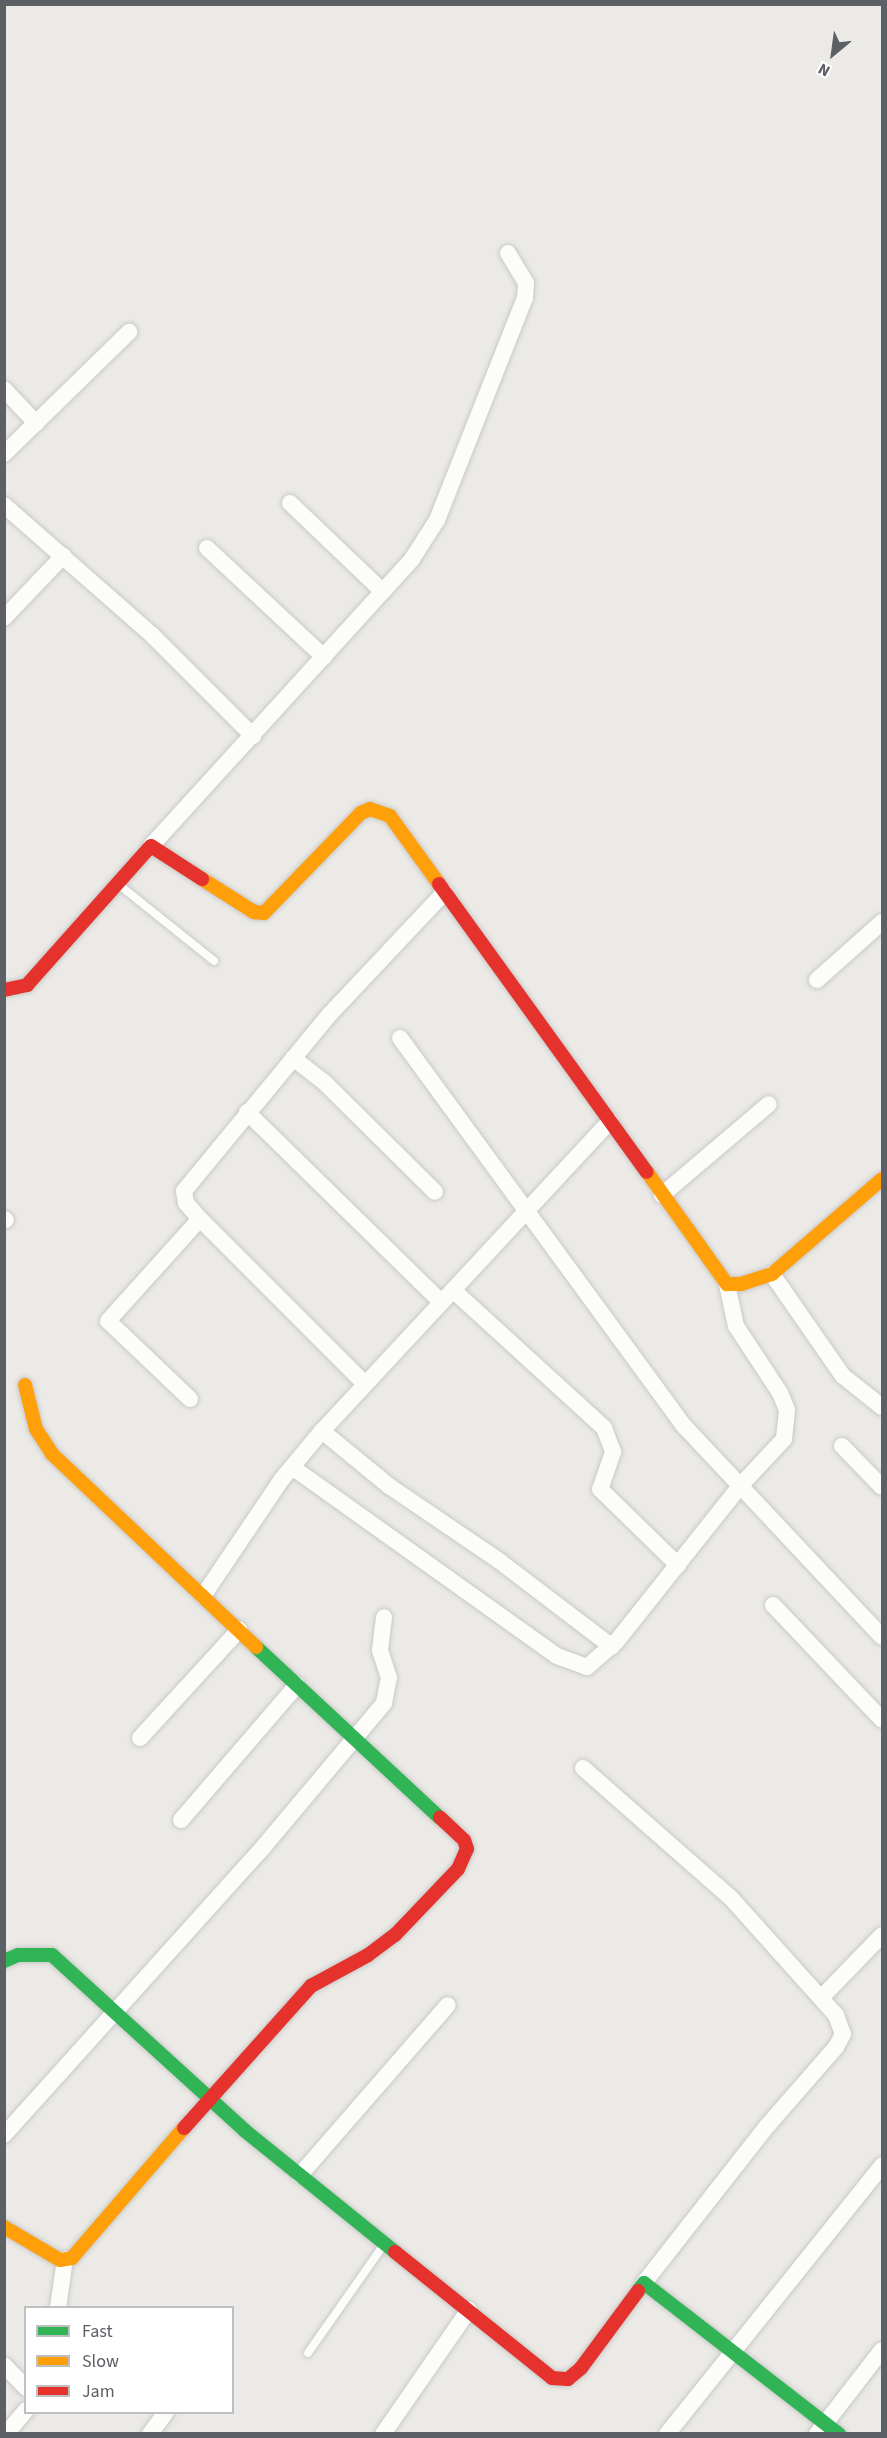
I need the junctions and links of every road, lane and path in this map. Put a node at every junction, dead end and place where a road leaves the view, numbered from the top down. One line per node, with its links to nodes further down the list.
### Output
1 (508, 253): 10 (street)
2 (129, 332): 4 (street)
3 (4, 389): 4 (street)
4 (36, 423): 5 (street)
5 (4, 454)
6 (290, 503): 10 (street)
7 (4, 505): 9 (street)
8 (207, 548): 12 (street)
9 (63, 556): 11 (street); 13 (street)
10 (382, 591): 12 (street)
11 (4, 618)
12 (324, 657): 13 (street)
13 (253, 736): 14 (street)
14 (151, 846): 15 (street); 16 (street)
15 (118, 884): 18 (lane); 20 (street)
16 (445, 892): 22 (street); 25 (street)
17 (882, 922): 19 (street)
18 (214, 961)
19 (817, 980)
20 (4, 990)
21 (400, 1038): 29 (street)
22 (293, 1058): 24 (street); 27 (street)
23 (769, 1104): 28 (street)
24 (247, 1112): 30 (street); 33 (street)
25 (610, 1121): 28 (street); 29 (street)
26 (882, 1179): 31 (street)
27 (435, 1192)
28 (662, 1195): 32 (street)
29 (529, 1210): 33 (street); 41 (street)
30 (200, 1219): 34 (street); 36 (street)
31 (772, 1274): 32 (street); 37 (street)
32 (727, 1284): 41 (street)
33 (447, 1296): 34 (street); 43 (street)
34 (364, 1383): 38 (street)
35 (26, 1385): 44 (street)
36 (190, 1399)
37 (882, 1407)
38 (322, 1431): 40 (street); 49 (street)
39 (842, 1446): 42 (street)
40 (292, 1467): 44 (street); 49 (street)
41 (740, 1486): 43 (street); 48 (street)
42 (882, 1487)
43 (678, 1565): 49 (street)
44 (202, 1596): 47 (street)
45 (773, 1605): 51 (street)
46 (384, 1617): 53 (street)
47 (239, 1630): 50 (street); 52 (street)
48 (882, 1637)
49 (612, 1647)
50 (297, 1685): 53 (street); 55 (street)
51 (882, 1720)
52 (140, 1738)
53 (354, 1740): 60 (street); 61 (street)
54 (583, 1768): 58 (street)
55 (181, 1820)
56 (882, 1935): 58 (street)
57 (4, 1961): 60 (street)
58 (821, 1998): 68 (street)
59 (448, 2006): 64 (street)
60 (115, 2010): 61 (street); 62 (street)
61 (209, 2098): 64 (street); 67 (street)
62 (4, 2135)
63 (882, 2166): 72 (street)
64 (300, 2175): 66 (street)
65 (4, 2227): 67 (street)
66 (385, 2243): 70 (street); 73 (lane)
67 (65, 2269): 69 (street)
68 (644, 2283): 70 (street); 72 (street)
69 (58, 2306)
70 (469, 2310): 81 (street)
71 (882, 2350): 78 (street)
72 (733, 2352): 78 (street); 82 (street)
73 (308, 2353)
74 (4, 2365): 75 (street)
75 (24, 2386)
76 (24, 2412): 79 (street)
77 (164, 2414): 80 (street)
78 (821, 2428): 83 (street)
79 (6, 2433)
80 (150, 2433)
81 (383, 2433)
82 (667, 2433)
83 (839, 2433)

